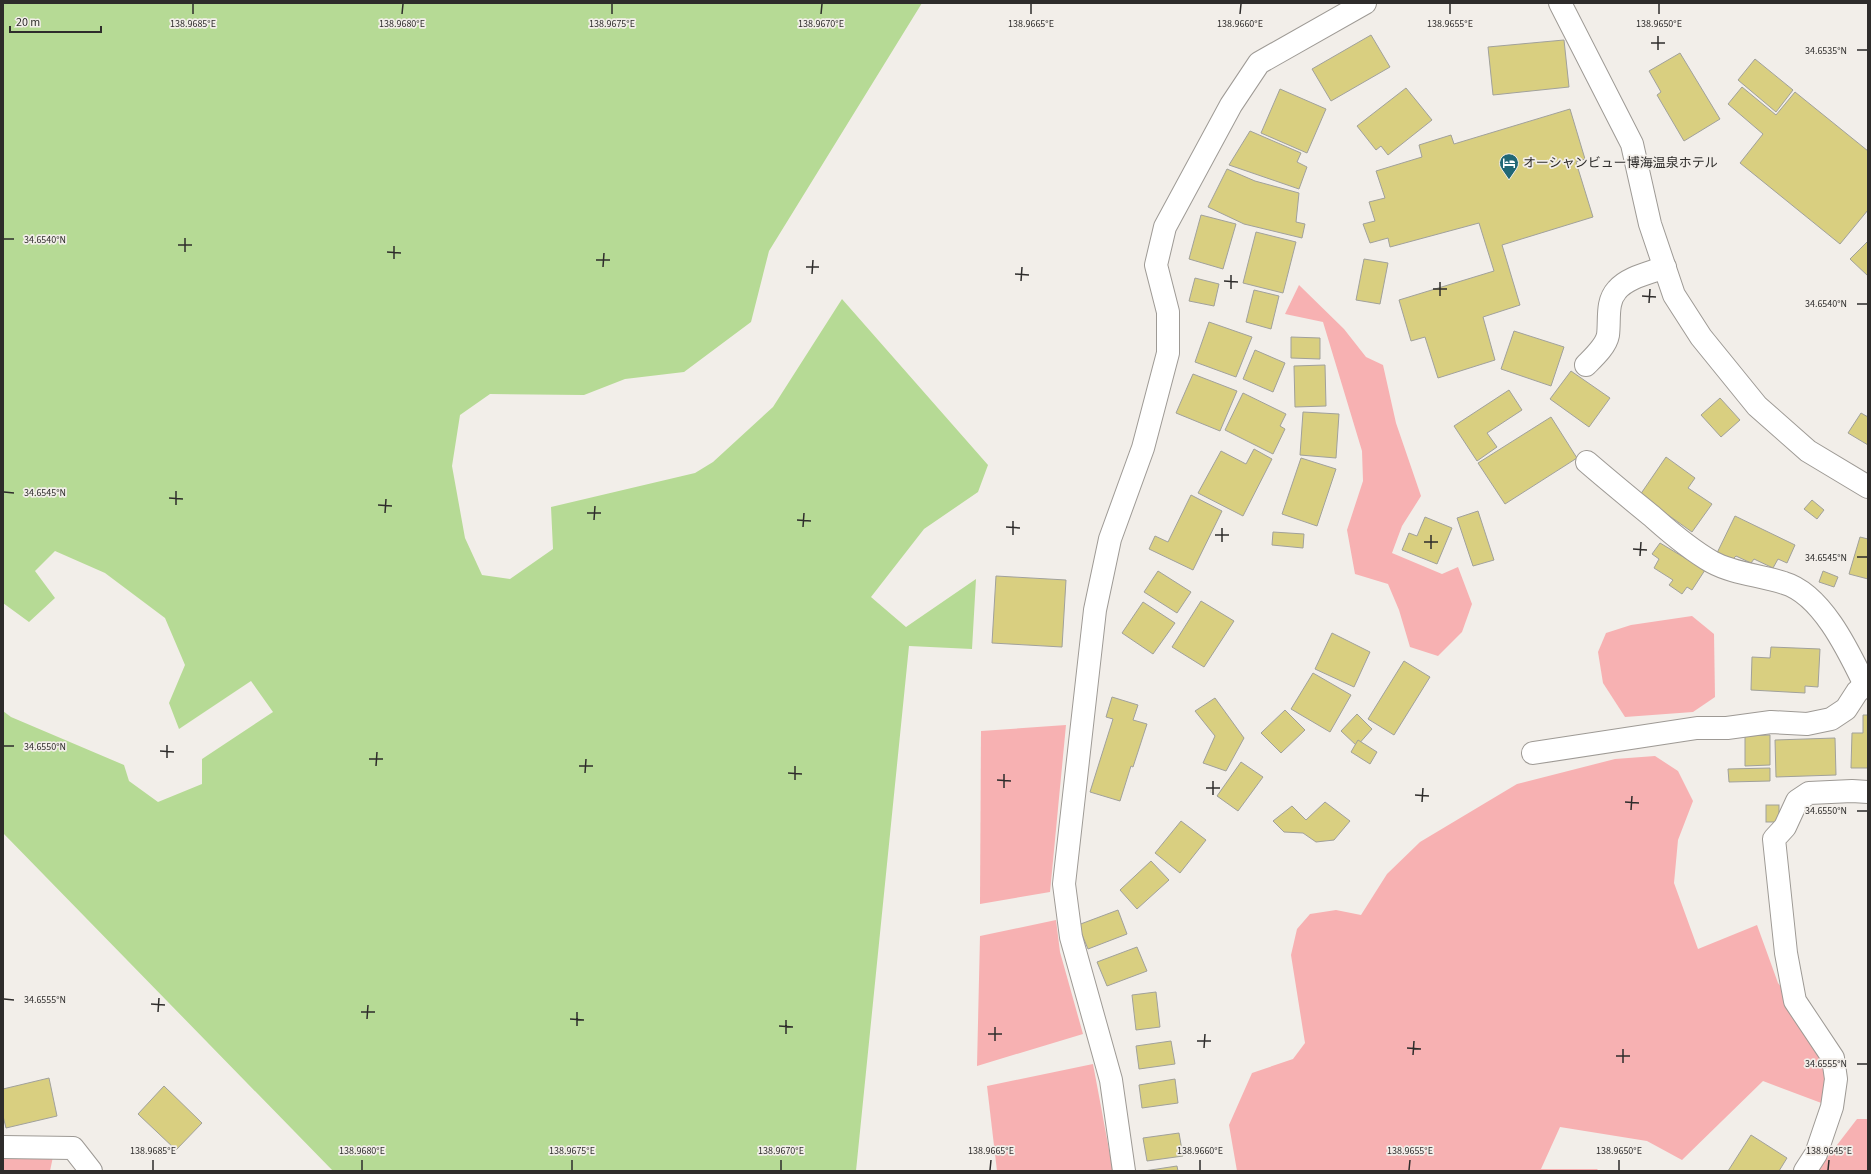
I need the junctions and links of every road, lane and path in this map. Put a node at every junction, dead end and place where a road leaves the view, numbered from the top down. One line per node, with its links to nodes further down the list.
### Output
1 (1364, 3): 12 (street)
2 (1560, 3): 3 (street)
3 (1665, 268): 4 (street); 6 (street)
4 (1586, 365)
5 (1586, 462): 7 (street)
6 (1868, 487)
7 (1866, 684): 8 (street)
8 (1533, 753)
9 (1868, 792): 13 (street)
10 (3, 1147): 11 (street)
11 (91, 1171)
12 (1124, 1171)
13 (1805, 1171)

